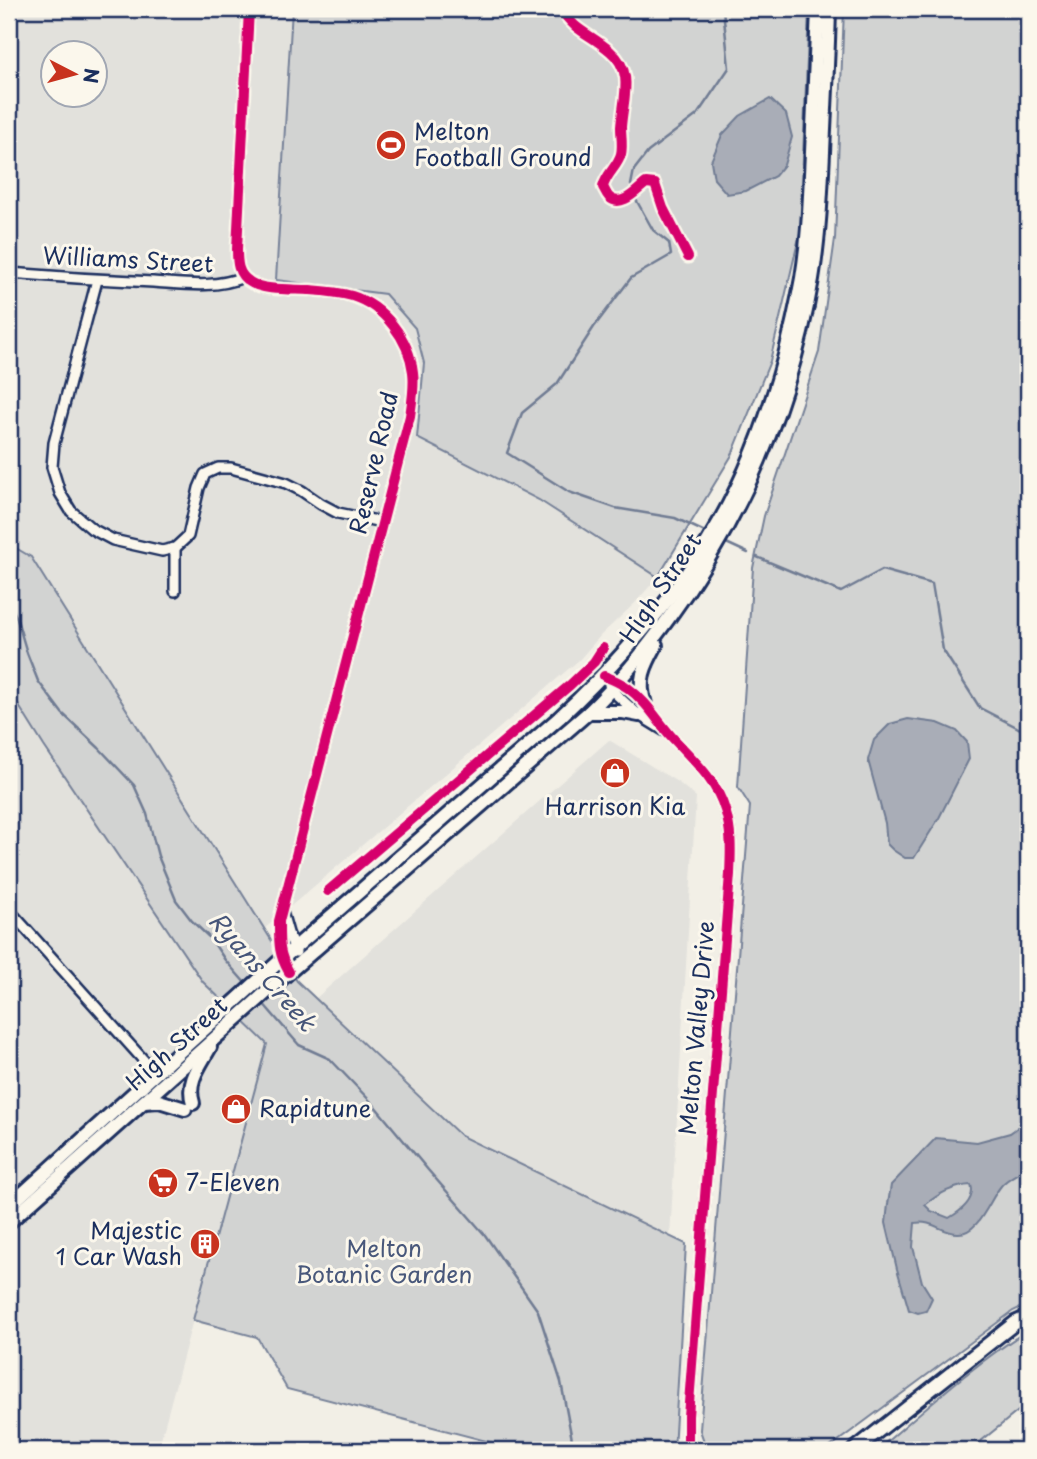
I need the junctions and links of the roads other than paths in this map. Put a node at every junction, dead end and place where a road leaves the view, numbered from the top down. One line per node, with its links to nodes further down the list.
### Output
1 (249, 9): 5 (street)
2 (818, 9): 8 (main road, High Street)
3 (829, 9): 8 (main road, High Street)
4 (9, 273): 6 (street, Williams Street)
5 (243, 277): 6 (street, Williams Street); 7 (street, Reserve Road)
6 (97, 280): 10 (street)
7 (382, 522): 10 (street); 18 (street, Reserve Road)
8 (724, 522): 9 (main road, High Street)
9 (712, 544): 12 (main road, High Street); 13 (main road, High Street)
10 (175, 548): 11 (street)
11 (175, 591)
12 (680, 602): 14 (main road, High Street); 15 (main road)
13 (604, 676): 14 (street, Melton Valley Drive); 19 (main road, High Street)
14 (615, 686): 15 (street, Melton Valley Drive); 16 (main road, High Street)
15 (642, 710): 16 (main road); 30 (street, Melton Valley Drive)
16 (589, 712): 21 (main road, High Street)
17 (9, 910): 25 (street)
18 (282, 911): 19 (street); 20 (street, Reserve Road)
19 (295, 949): 20 (main road, High Street); 21 (street)
20 (282, 959): 22 (street, Reserve Road); 23 (main road, High Street)
21 (302, 962): 22 (main road, High Street)
22 (289, 972): 23 (main road, High Street)
23 (256, 992): 24 (main road, High Street); 25 (main road, High Street)
24 (215, 1038): 25 (main road, High Street); 26 (main road)
25 (161, 1078): 26 (main road, High Street); 27 (main road, High Street)
26 (143, 1102): 28 (main road, High Street)
27 (9, 1206)
28 (9, 1222)
29 (1028, 1317): 31 (main road)
30 (688, 1450)
31 (854, 1450)

